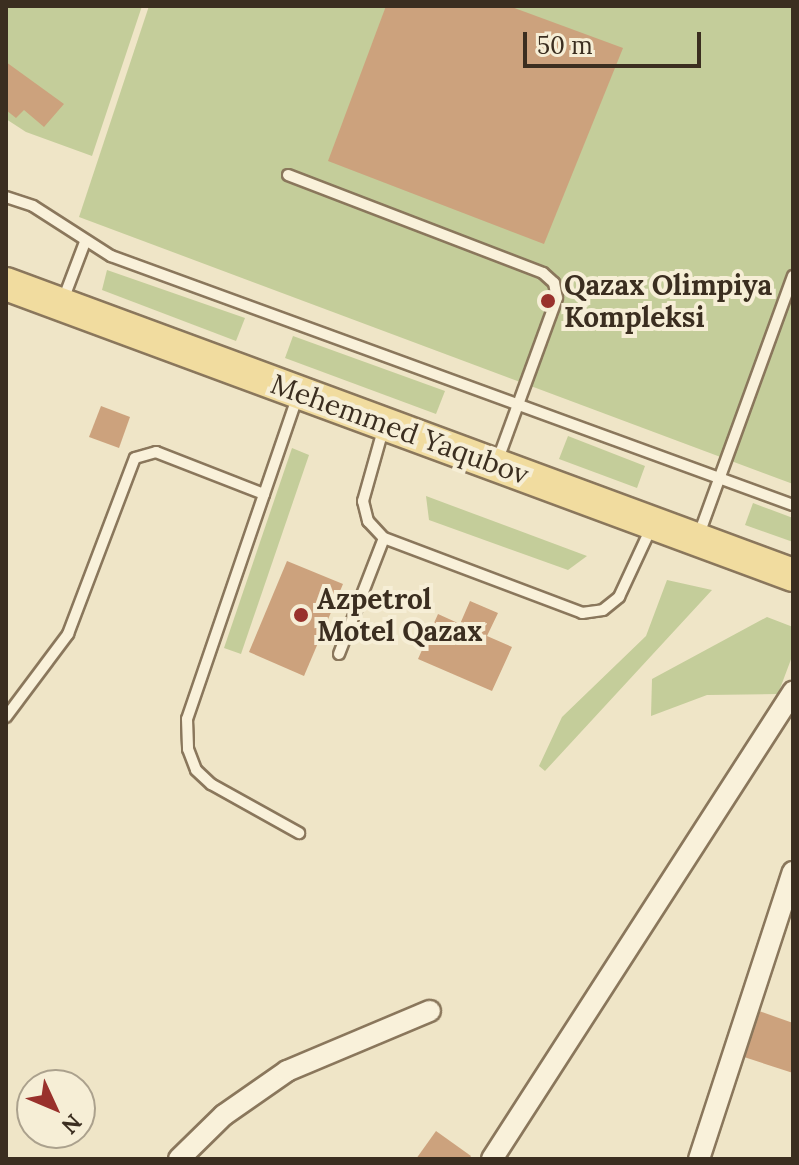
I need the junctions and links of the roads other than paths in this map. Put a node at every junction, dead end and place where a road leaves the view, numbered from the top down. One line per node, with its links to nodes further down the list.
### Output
1 (288, 175): 8 (lane)
2 (6, 197): 3 (lane)
3 (85, 242): 6 (lane); 8 (lane)
4 (793, 276): 11 (lane)
5 (6, 284): 6 (main road, Mehemmed Yaqubov)
6 (62, 305): 7 (main road, Mehemmed Yaqubov)
7 (299, 392): 9 (main road, Mehemmed Yaqubov); 12 (lane)
8 (518, 405): 10 (lane); 11 (lane)
9 (385, 424): 10 (main road, Mehemmed Yaqubov); 15 (lane)
10 (496, 465): 14 (main road, Mehemmed Yaqubov)
11 (719, 478): 13 (lane); 16 (lane)
12 (264, 494): 20 (lane); 21 (lane)
13 (793, 505)
14 (654, 523): 15 (lane); 16 (main road, Mehemmed Yaqubov)
15 (384, 538): 18 (lane)
16 (697, 539): 17 (main road, Mehemmed Yaqubov)
17 (793, 575)
18 (339, 654)
19 (793, 692): 25 (street)
20 (6, 717)
21 (299, 833)
22 (793, 872): 26 (street)
23 (430, 1011): 24 (street)
24 (179, 1159)
25 (492, 1159)
26 (699, 1159)

